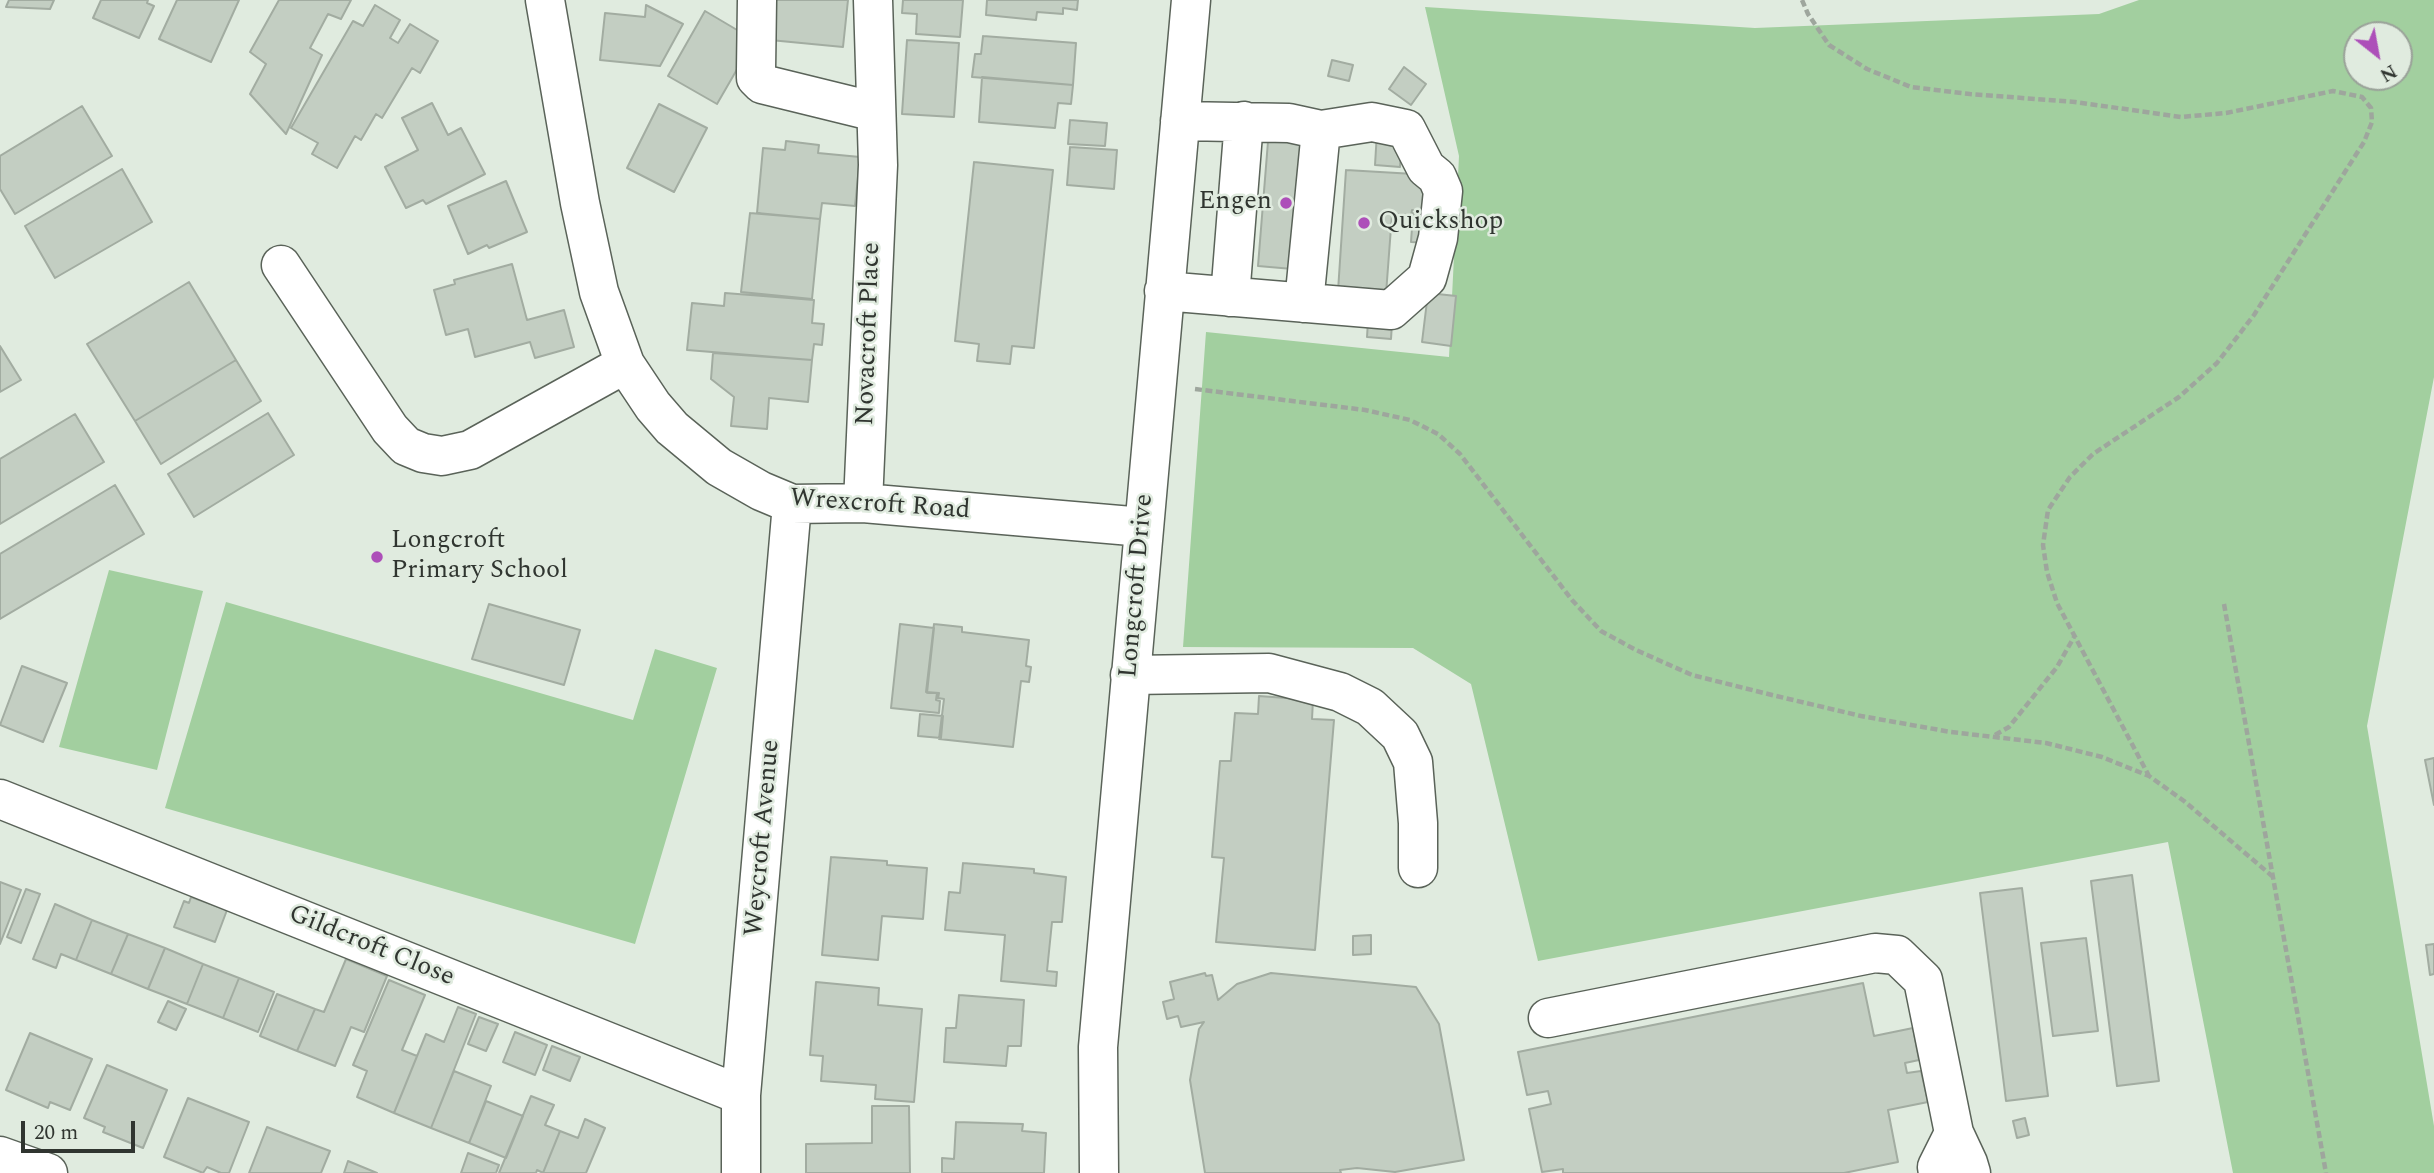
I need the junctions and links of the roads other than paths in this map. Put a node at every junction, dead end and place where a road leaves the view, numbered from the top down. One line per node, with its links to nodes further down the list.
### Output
1 (757, 0): 5 (street)
2 (873, 0): 5 (street, Novacroft Place)
3 (1191, 0): 6 (street, Longcroft Drive)
4 (541, 1): 13 (street, Wrexcroft Road)
5 (876, 112): 14 (street, Novacroft Place)
6 (1180, 121): 7 (street); 10 (street, Longcroft Drive)
7 (1244, 121): 8 (street); 11 (street)
8 (1321, 130): 12 (street); 12 (street)
9 (281, 265): 13 (street)
10 (1164, 292): 11 (street); 16 (street, Longcroft Drive)
11 (1230, 297): 12 (street)
12 (1304, 303)
13 (625, 364): 15 (street, Wrexcroft Road)
14 (863, 503): 15 (street, Wrexcroft Road); 16 (street, Wrexcroft Road)
15 (792, 504): 21 (street, Weycroft Avenue)
16 (1143, 527): 17 (street, Longcroft Drive)
17 (1130, 675): 19 (street); 26 (street, Longcroft Drive)
18 (0, 799): 21 (street, Gildcroft Close)
19 (1418, 868)
20 (1548, 1018): 22 (street)
21 (741, 1096): 25 (street, Weycroft Avenue)
22 (1954, 1133): 27 (street); 28 (street)
23 (0, 1156): 24 (street)
24 (48, 1173)
25 (741, 1173)
26 (1099, 1173)
27 (1938, 1173)
28 (1971, 1173)

